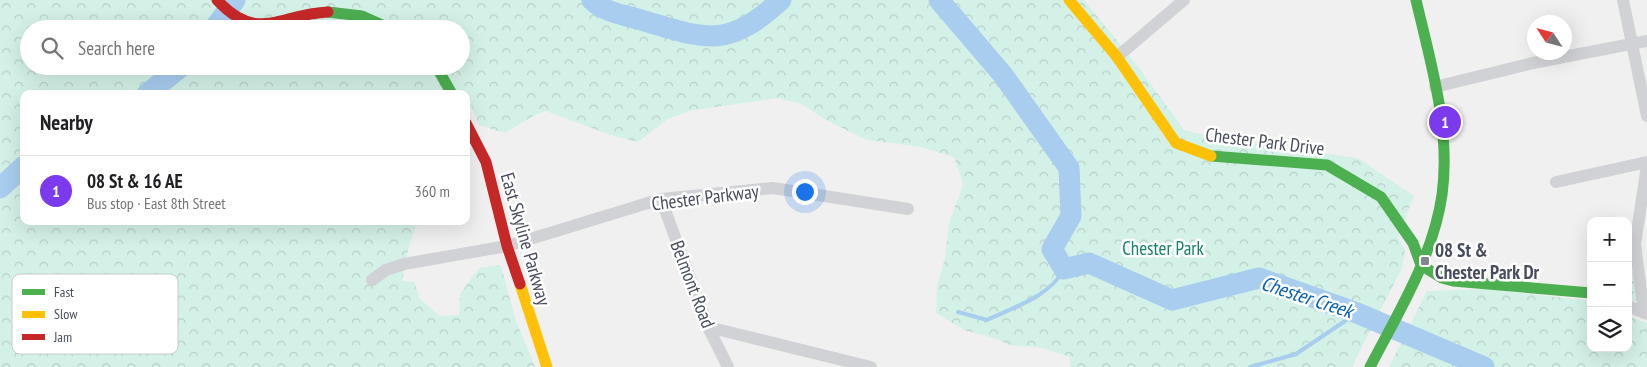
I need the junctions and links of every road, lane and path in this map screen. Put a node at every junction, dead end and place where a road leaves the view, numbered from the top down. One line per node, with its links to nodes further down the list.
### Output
1 (217, 0): 6 (street)
2 (1069, 0): 11 (street, Chester Park Drive)
3 (1184, 0): 11 (street)
4 (1416, 0): 13 (street)
5 (1623, 0): 10 (street)
6 (238, 20)
7 (288, 20): 8 (street)
8 (374, 20)
9 (1647, 41): 10 (street)
10 (1633, 44): 13 (street); 15 (street)
11 (1117, 57): 25 (street, Chester Park Drive)
12 (441, 75): 14 (street)
13 (1435, 87): 25 (street)
14 (450, 90)
15 (1647, 116)
16 (470, 131): 23 (street, East Skyline Parkway)
17 (1647, 162): 19 (street)
18 (1647, 166): 22 (street)
19 (1556, 182)
20 (661, 199): 21 (street, Chester Parkway); 23 (street, Chester Parkway); 30 (street, Belmont Road)
21 (908, 209)
22 (1636, 244): 24 (street); 29 (street)
23 (507, 246): 26 (street, Chester Parkway); 31 (street, East Skyline Parkway)
24 (1632, 250)
25 (1421, 265): 27 (street); 34 (street)
26 (372, 280)
27 (1587, 293)
28 (1630, 307): 29 (street)
29 (1645, 314)
30 (708, 327): 32 (street, Belmont Road); 33 (street)
31 (547, 367)
32 (728, 367)
33 (871, 367)
34 (1370, 367)

